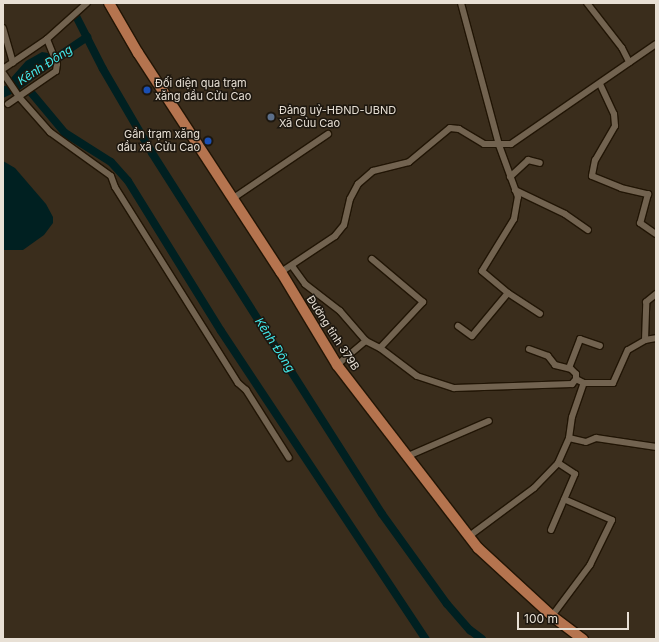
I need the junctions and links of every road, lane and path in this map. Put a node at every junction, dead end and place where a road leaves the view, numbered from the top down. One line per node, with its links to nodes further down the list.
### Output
1 (87, 3): 6 (street)
2 (110, 3): 20 (main road, Đường tỉnh 379B)
3 (461, 3): 16 (street)
4 (587, 3): 8 (street)
5 (3, 28): 9 (street)
6 (47, 39): 9 (street); 13 (street)
7 (656, 44): 8 (street)
8 (628, 62): 12 (street)
9 (13, 63): 10 (street)
10 (3, 69)
11 (3, 73): 13 (street)
12 (600, 84): 16 (street); 22 (street)
13 (18, 96): 14 (street); 44 (street)
14 (8, 104)
15 (328, 134): 20 (street)
16 (499, 145): 18 (street); 24 (street)
17 (540, 164): 18 (street)
18 (510, 177): 19 (street)
19 (515, 190): 21 (street); 26 (street)
20 (232, 199): 25 (main road, Đường tỉnh 379B)
21 (588, 230)
22 (656, 234)
23 (372, 259): 34 (street)
24 (292, 266): 25 (street); 32 (street)
25 (281, 272): 36 (main road, Đường tỉnh 379B)
26 (508, 293): 28 (street); 29 (street)
27 (656, 294): 31 (street)
28 (540, 314)
29 (458, 326)
30 (656, 338): 31 (street)
31 (645, 340): 39 (street)
32 (366, 341): 34 (street); 36 (street)
33 (600, 346): 37 (street)
34 (380, 348): 38 (street)
35 (529, 349): 37 (street)
36 (337, 365): 43 (main road, Đường tỉnh 379B)
37 (569, 368): 38 (street)
38 (576, 379): 39 (street)
39 (584, 383): 41 (street)
40 (489, 421): 43 (street)
41 (569, 438): 42 (street); 45 (street)
42 (656, 447)
43 (408, 456): 48 (main road, Đường tỉnh 379B)
44 (289, 458)
45 (558, 463): 46 (street); 48 (street)
46 (564, 499): 47 (street); 49 (street)
47 (551, 530)
48 (468, 537): 49 (main road, Đường tỉnh 379B)
49 (552, 616): 50 (main road, Đường tỉnh 379B)
50 (583, 639)

